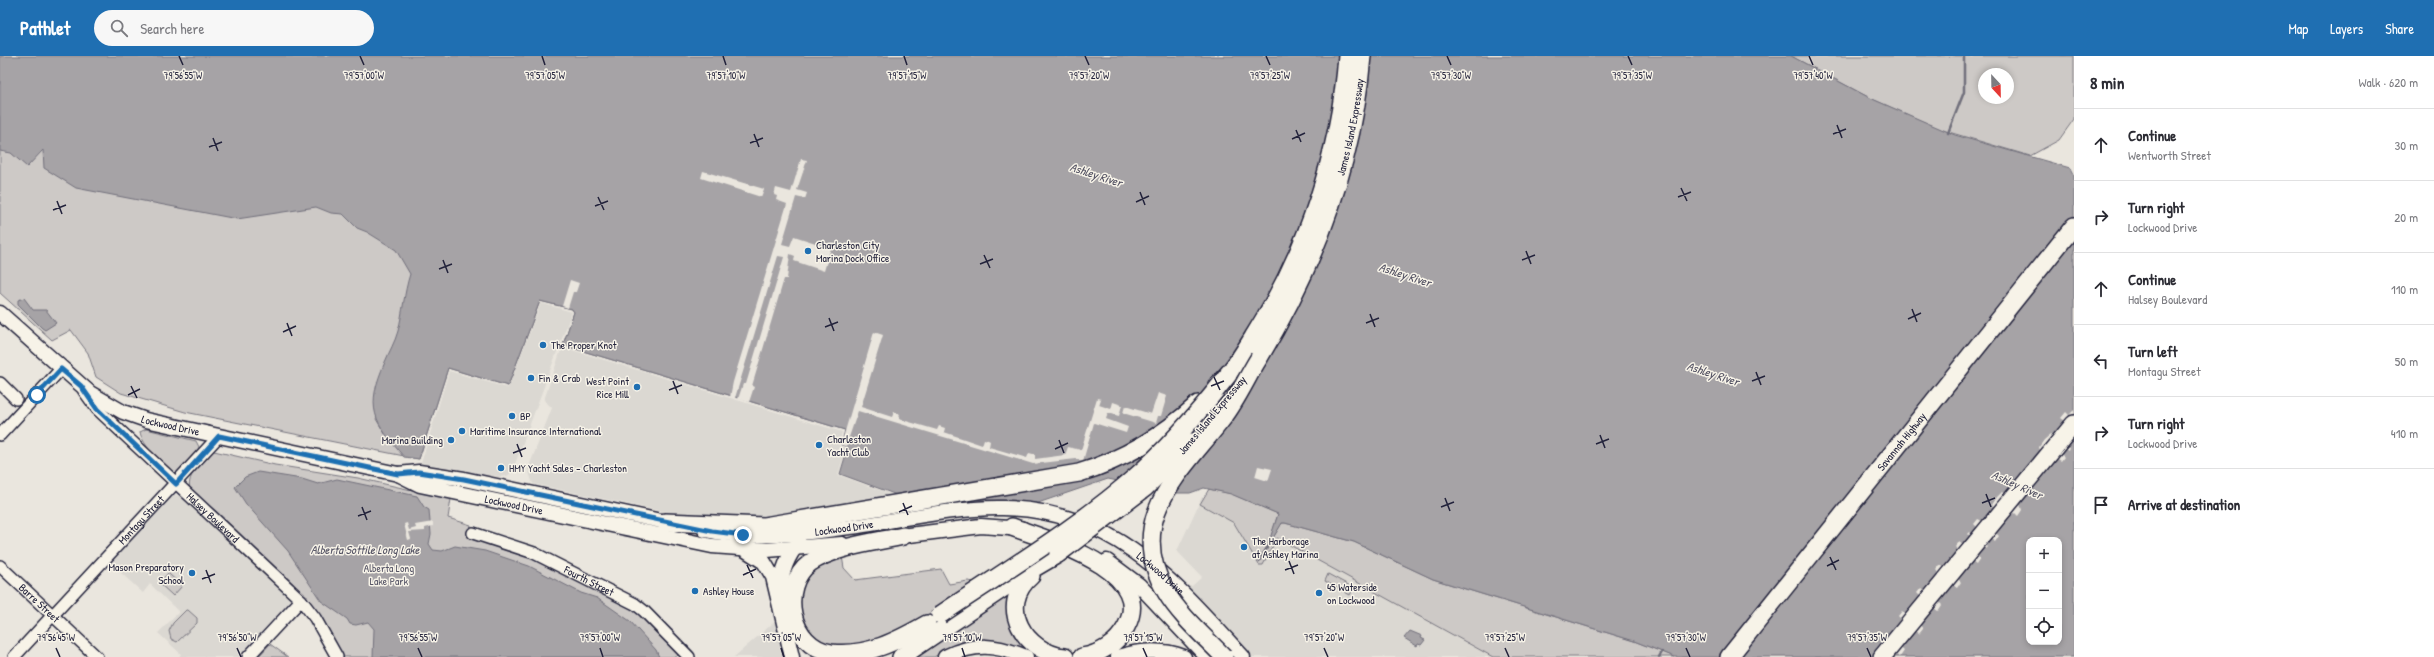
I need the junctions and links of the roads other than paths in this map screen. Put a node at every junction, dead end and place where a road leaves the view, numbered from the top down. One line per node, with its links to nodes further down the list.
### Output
1 (1347, 56): 7 (highway, James Island Expressway)
2 (1362, 56): 5 (highway, James Island Expressway)
3 (2074, 226): 48 (highway, Savannah Highway)
4 (0, 313): 6 (main road, Lockwood Drive)
5 (1259, 358): 25 (highway, James Island Expressway, bridge); 46 (highway, bridge)
6 (61, 369): 9 (main road, Lockwood Drive); 12 (street)
7 (1228, 376): 16 (highway, bridge); 30 (highway, James Island Expressway, bridge)
8 (0, 384): 10 (street)
9 (81, 386): 13 (main road, Lockwood Drive); 15 (street, Halsey Boulevard)
10 (16, 399)
11 (2074, 424): 49 (highway)
12 (0, 435)
13 (219, 436): 14 (main road, Lockwood Drive); 15 (street, Montagu Street)
14 (398, 474): 17 (main road, Lockwood Drive); 23 (main road, Lockwood Drive)
15 (176, 484): 28 (street, Halsey Boulevard); 29 (street, Montagu Street)
16 (856, 519): 17 (highway); 19 (main road, Lockwood Drive); 47 (main road, Lockwood Drive, bridge)
17 (665, 522): 19 (main road, Lockwood Drive)
18 (1012, 527): 21 (main road, Lockwood Drive); 42 (highway, bridge); 45 (main road, Lockwood Drive, bridge)
19 (814, 532): 24 (main road)
20 (473, 533): 35 (street, Fourth Street)
21 (903, 536): 22 (highway)
22 (860, 544): 24 (main road, Lockwood Drive); 30 (highway)
23 (744, 549): 24 (main road, Lockwood Drive); 27 (main road)
24 (793, 549): 27 (main road)
25 (1058, 554): 30 (highway, James Island Expressway); 41 (highway)
26 (0, 566): 29 (street, Barre Street)
27 (779, 597): 36 (main road)
28 (301, 600): 33 (street); 34 (street, Halsey Boulevard)
29 (52, 616): 31 (street, Montagu Street); 32 (street, Barre Street)
30 (938, 622): 37 (highway, James Island Expressway); 38 (highway, James Island Expressway)
31 (14, 657)
32 (97, 657)
33 (248, 657)
34 (337, 657)
35 (688, 657)
36 (792, 657)
37 (884, 657)
38 (901, 657)
39 (945, 657): 40 (main road)
40 (1026, 657)
41 (1065, 657)
42 (1082, 657)
43 (1118, 657): 44 (main road)
44 (1184, 657)
45 (1207, 657)
46 (1224, 657)
47 (1244, 657)
48 (1729, 657)
49 (1882, 657)

